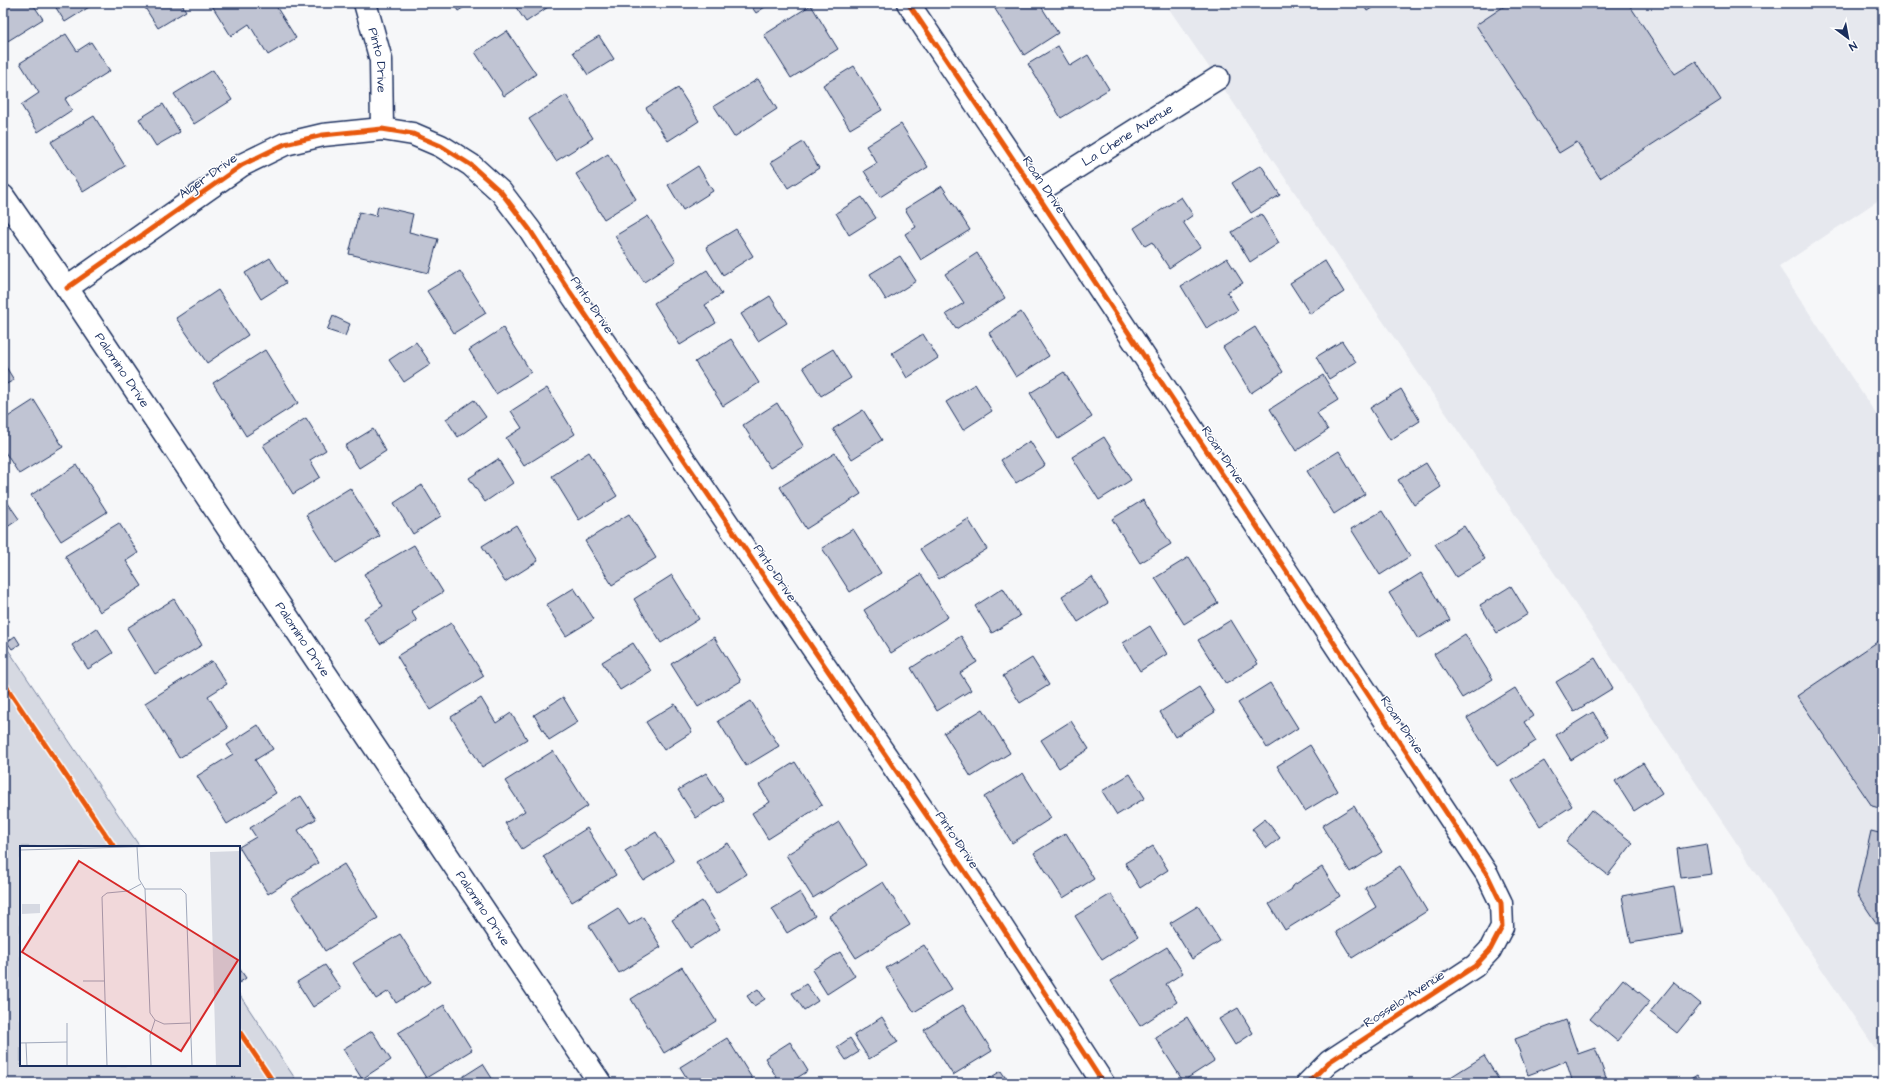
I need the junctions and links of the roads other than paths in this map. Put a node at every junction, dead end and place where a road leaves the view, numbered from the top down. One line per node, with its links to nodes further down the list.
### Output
1 (365, 3): 4 (street, Pinto Drive)
2 (908, 3): 5 (street, Roan Drive)
3 (1218, 78): 5 (street, La Chene Avenue)
4 (382, 129): 7 (street, Alger Drive); 10 (street, Pinto Drive)
5 (1036, 193): 8 (street, Roan Drive)
6 (3, 196): 7 (street, Palomino Drive)
7 (67, 288): 9 (street, Palomino Drive)
8 (1502, 927): 11 (street, Rosselo Avenue)
9 (600, 1083)
10 (1103, 1083)
11 (1308, 1083)

